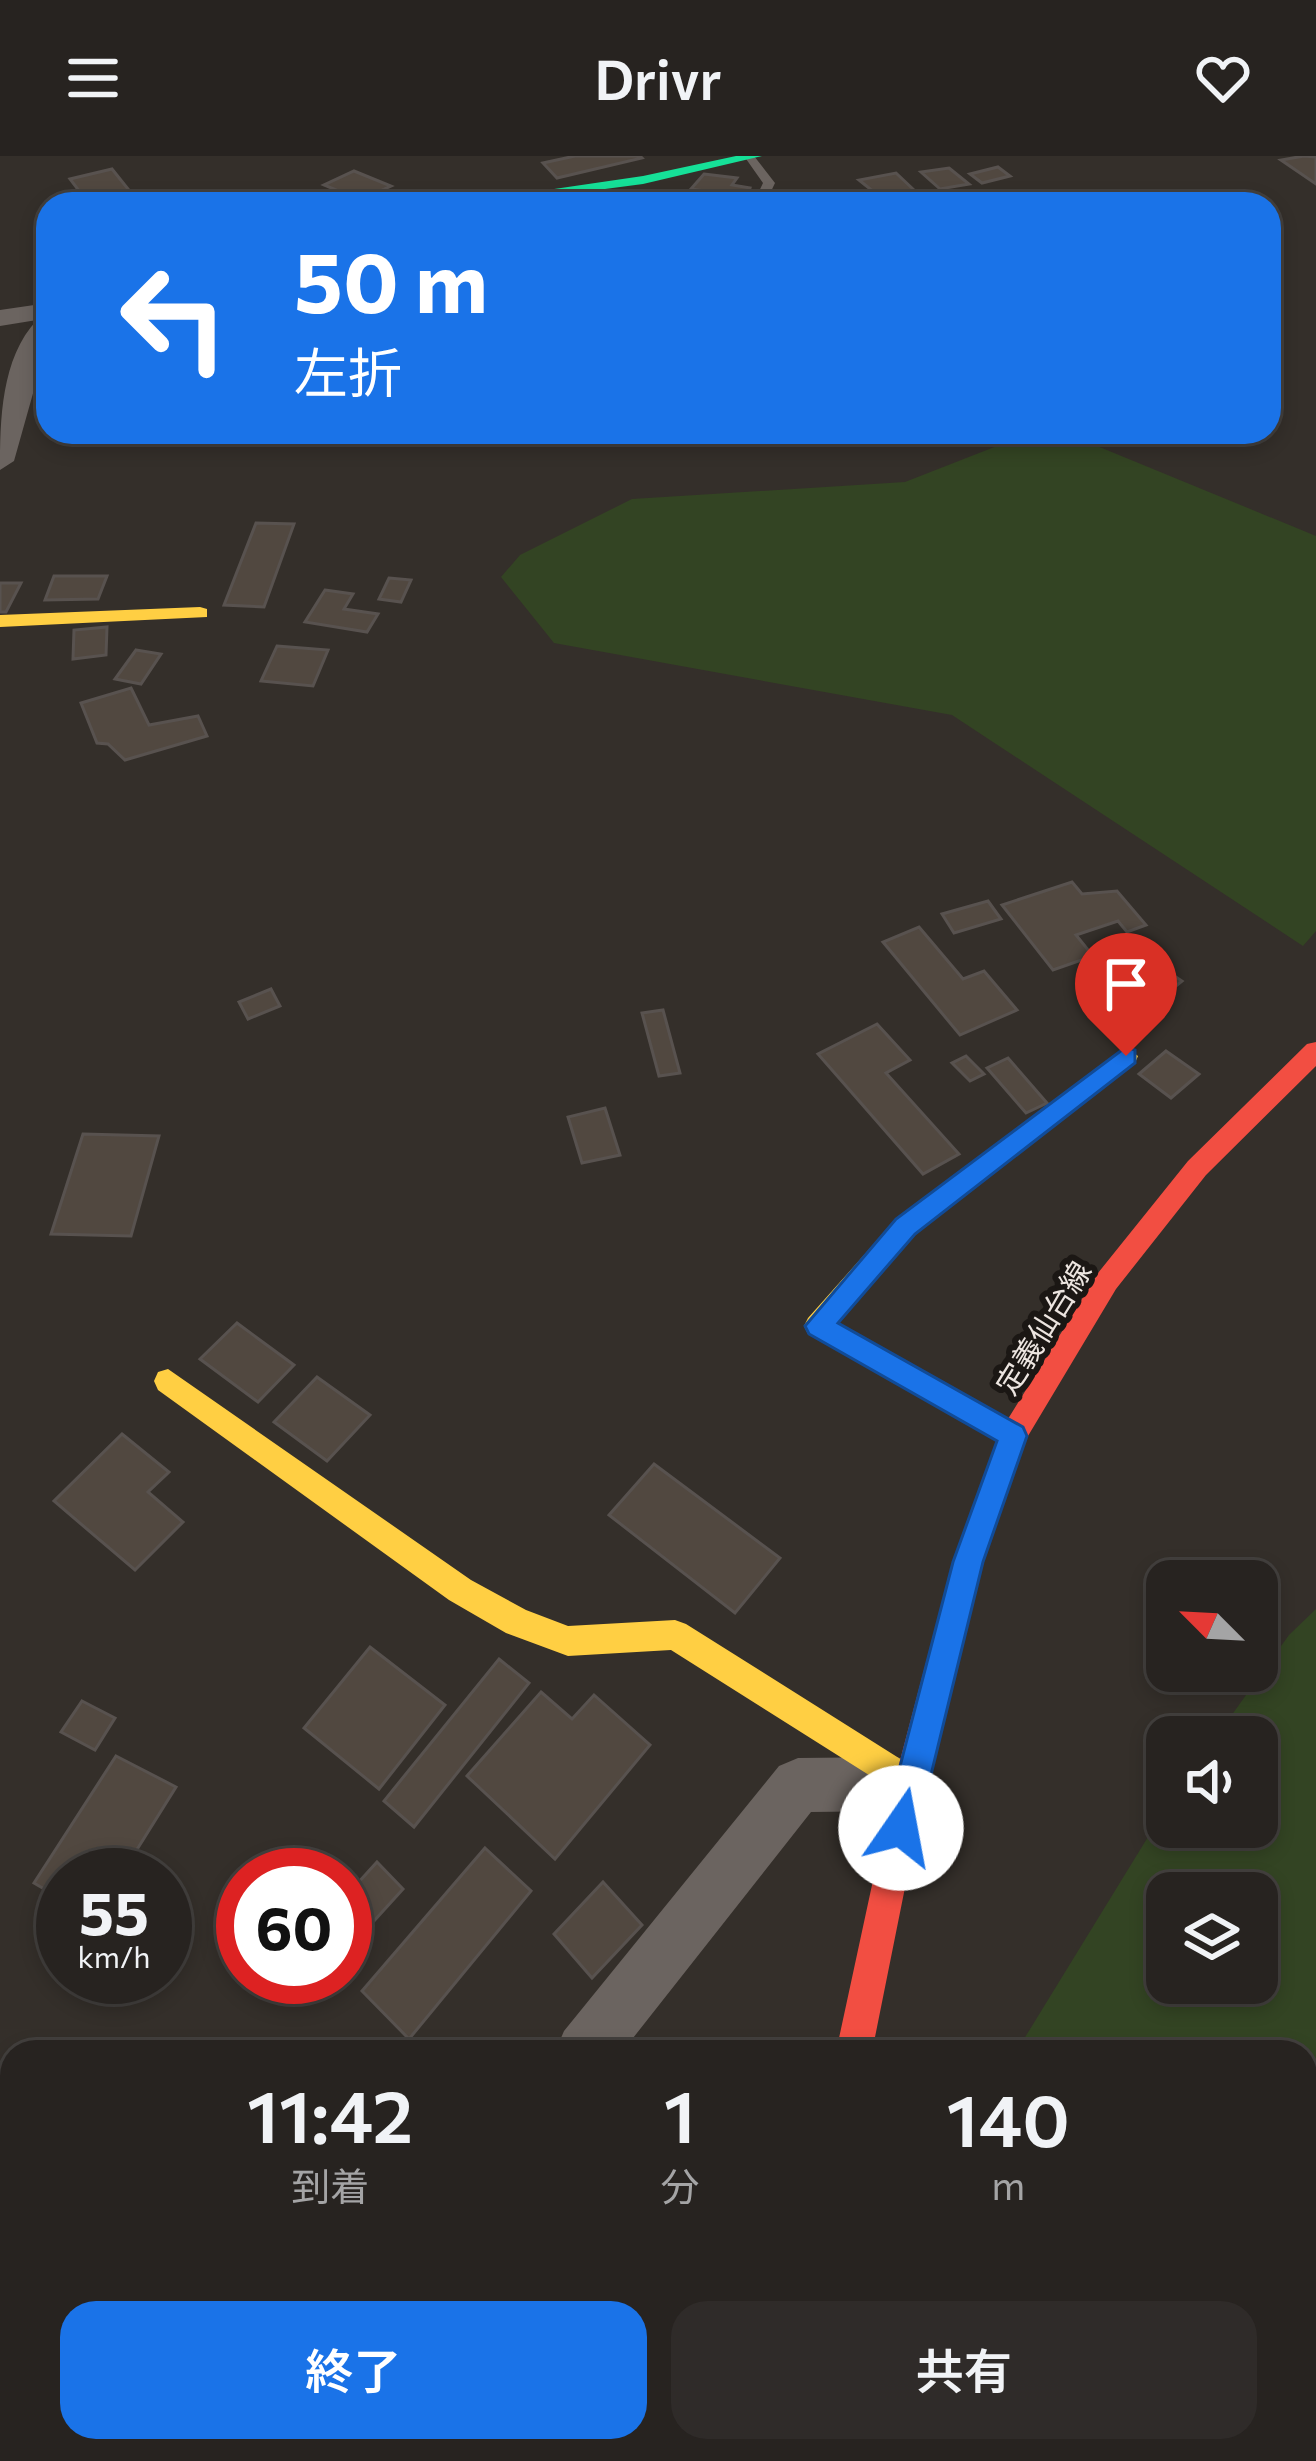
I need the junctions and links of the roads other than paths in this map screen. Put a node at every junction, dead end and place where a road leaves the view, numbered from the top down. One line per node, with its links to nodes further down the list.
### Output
1 (752, 157): 2 (street); 3 (lane)
2 (550, 192)
3 (765, 192)
4 (36, 313): 5 (street)
5 (0, 318)
6 (36, 337): 7 (street)
7 (0, 461)
8 (200, 613): 9 (street)
9 (0, 621)
10 (1316, 1051): 13 (street, 定義仙台線)
11 (1126, 1056): 13 (street)
12 (168, 1381): 14 (street)
13 (1013, 1436): 14 (street, 定義仙台線)
14 (910, 1784): 15 (street); 16 (street, 定義仙台線)
15 (595, 2040)
16 (857, 2040)

